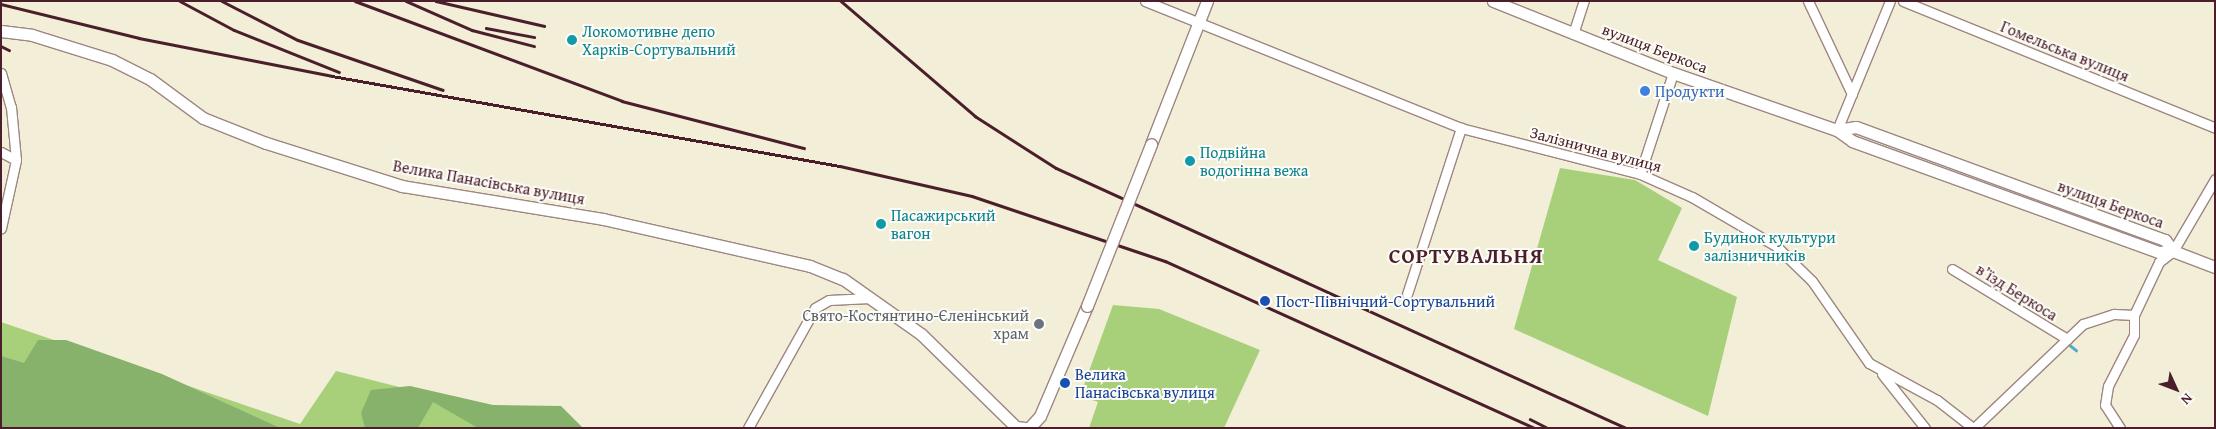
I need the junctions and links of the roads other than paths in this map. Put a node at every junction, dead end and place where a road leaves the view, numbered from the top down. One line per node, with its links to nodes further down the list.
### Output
1 (1145, 1): 8 (street, Залізнична вулиця)
2 (1207, 1): 8 (street)
3 (1492, 1): 10 (street, вулиця Беркоса)
4 (1584, 1): 10 (street)
5 (1808, 1): 13 (street)
6 (1890, 1): 13 (street)
7 (1903, 1): 15 (street, Гомельська вулиця)
8 (1199, 23): 14 (street, Залізнична вулиця); 30 (street, bridge)
9 (1, 31): 26 (street, Велика Панасівська вулиця)
10 (1573, 34): 12 (street, вулиця Беркоса)
11 (1, 73): 18 (street)
12 (1672, 73): 16 (street, вулиця Беркоса); 19 (street)
13 (1852, 94): 16 (street)
14 (1461, 128): 19 (street, Залізнична вулиця); 25 (street)
15 (2215, 128)
16 (1837, 130): 22 (street, вулиця Беркоса)
17 (1, 152): 18 (street)
18 (16, 160): 21 (street)
19 (1640, 174): 29 (street, Залізнична вулиця)
20 (2215, 179): 22 (street)
21 (1, 228)
22 (2173, 251): 23 (street, вулиця Беркоса); 27 (street)
23 (2215, 267)
24 (1952, 269): 28 (street, в’їзд Беркоса)
25 (1407, 294)
26 (870, 298): 30 (street, Велика Панасівська вулиця); 31 (street)
27 (2134, 315): 28 (street); 34 (street)
28 (2065, 341): 33 (street)
29 (1879, 370): 32 (street); 33 (street, Залізнична вулиця)
30 (1027, 427)
31 (748, 428)
32 (1925, 428)
33 (1973, 428)
34 (2120, 428)

